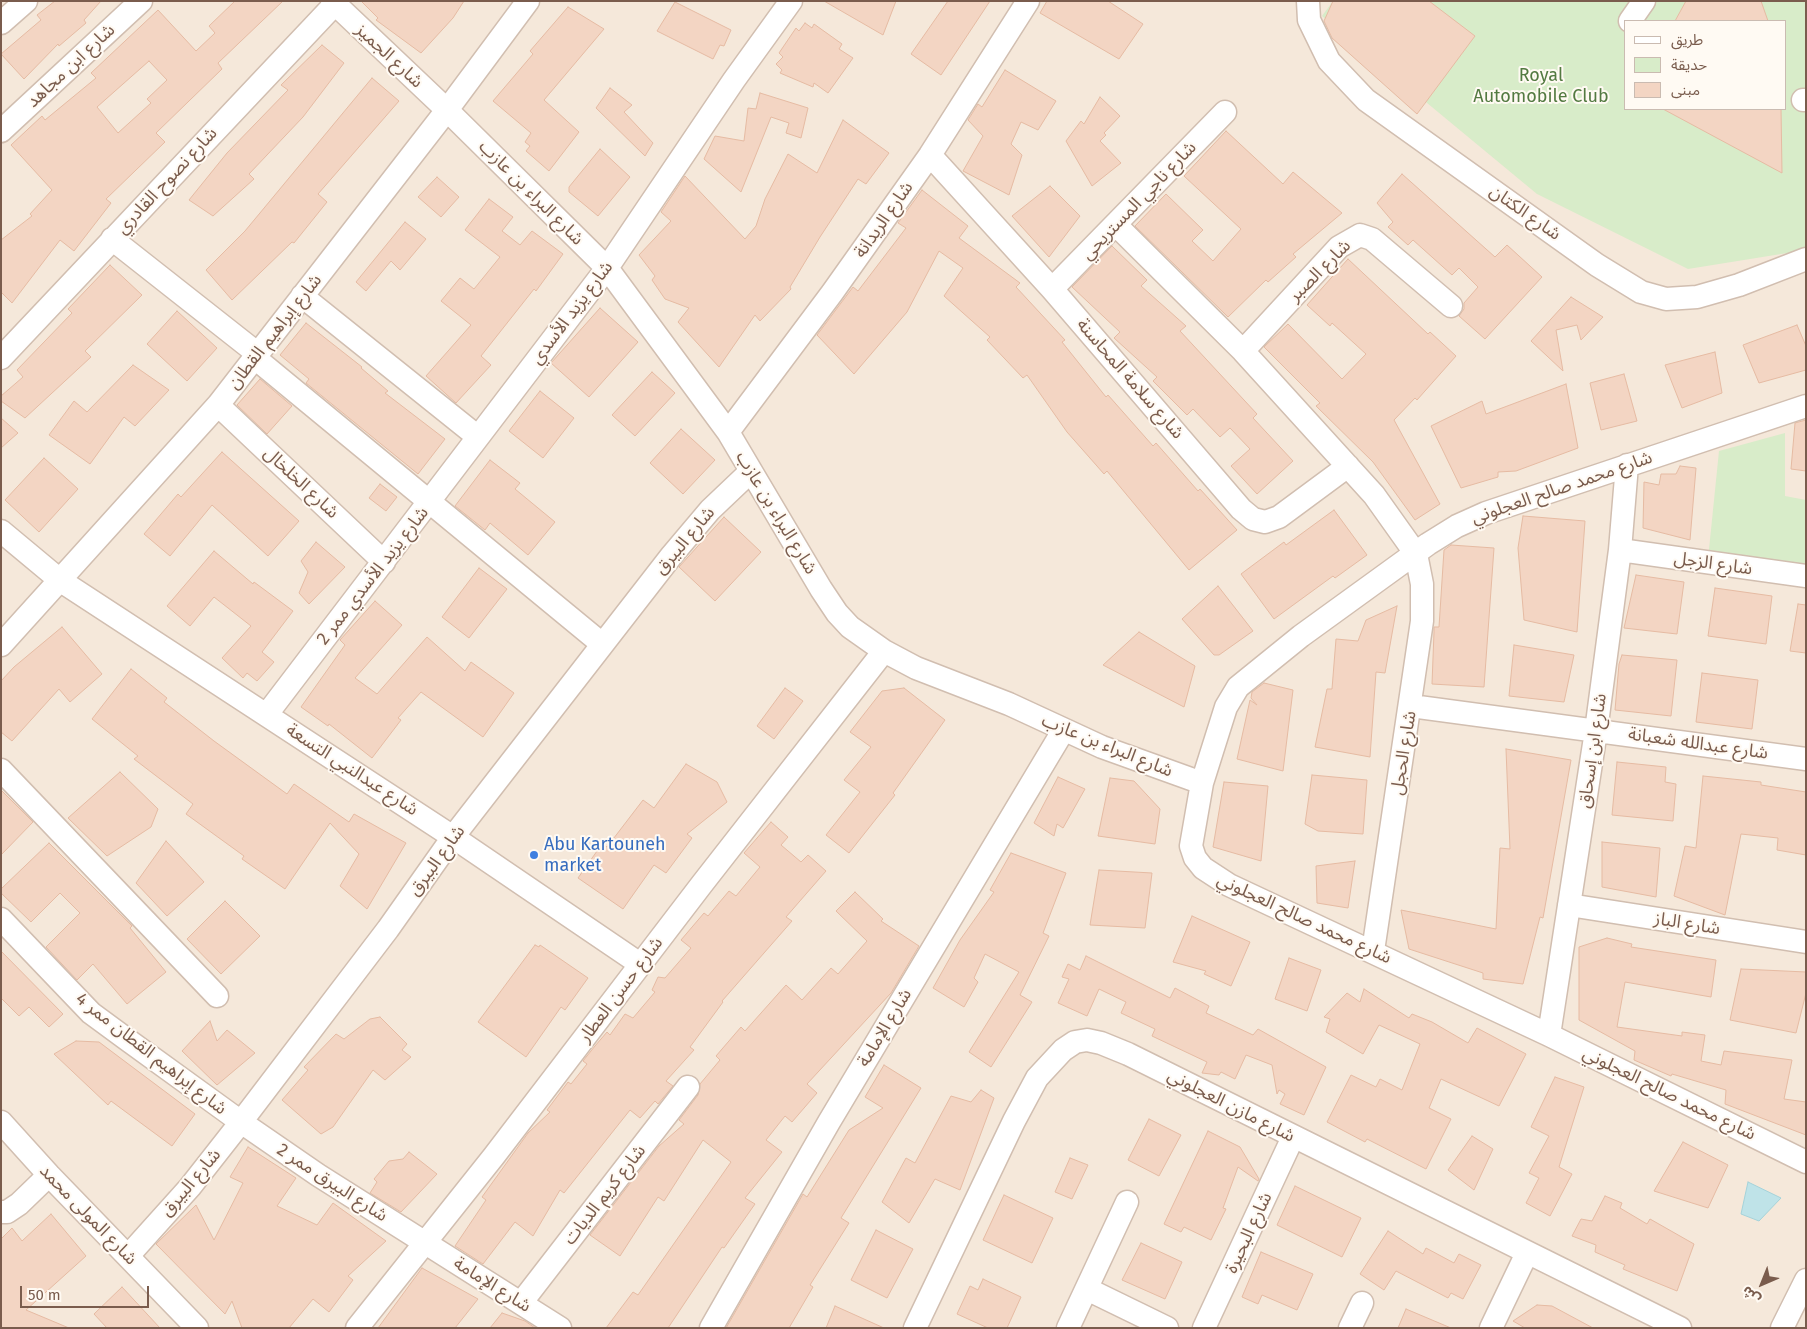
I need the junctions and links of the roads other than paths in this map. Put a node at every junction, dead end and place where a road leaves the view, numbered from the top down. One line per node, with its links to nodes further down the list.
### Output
1 (26, 1): 10 (street)
2 (141, 1): 13 (street, شارع ابن مجاهد)
3 (528, 1): 11 (street, شارع إبراهيم القطان)
4 (791, 1): 18 (street, شارع يزيد الأسدي)
5 (1028, 1): 14 (street, شارع الريدانة)
6 (1308, 1): 17 (street, شارع الكتان)
7 (1644, 1): 9 (street)
8 (333, 3): 11 (street, شارع الجميز); 16 (street, شارع نصوح القادري)
9 (1630, 20)
10 (1, 23)
11 (447, 110): 18 (street, شارع البراء بن عازب); 20 (street, شارع إبراهيم القطان)
12 (1225, 112): 15 (street, شارع ناجي المستريحي)
13 (1, 131)
14 (930, 156): 19 (street, شارع سلامة المحاسنة); 27 (street, شارع الريدانة)
15 (1116, 225): 19 (street, شارع ناجي المستريحي); 22 (street)
16 (112, 239): 23 (street); 24 (street, شارع نصوح القادري)
17 (1806, 259)
18 (607, 268): 27 (street, شارع البراء بن عازب); 28 (street, شارع يزيد الأسدي)
19 (1052, 289): 30 (street, شارع سلامة المحاسنة)
20 (302, 296): 23 (street, شارع إبراهيم القطان); 28 (street)
21 (1451, 306): 22 (street, شارع الصبر)
22 (1243, 352): 30 (street)
23 (256, 356): 25 (street, شارع إبراهيم القطان); 32 (street)
24 (1, 358)
25 (218, 405): 36 (street, شارع الخلخال); 38 (street, شارع إبراهيم القطان)
26 (1806, 406): 29 (street, شارع محمد صالح العجلوني)
27 (728, 432): 31 (street, شارع البراء بن عازب)
28 (478, 437): 32 (street, شارع يزيد الأسدي ممر 2)
29 (1627, 465): 34 (street, شارع ابن إسحاق); 35 (street, شارع محمد صالح العجلوني)
30 (1348, 466): 35 (street)
31 (750, 472): 39 (street, شارع البيرق); 41 (street, شارع البراء بن عازب)
32 (430, 502): 36 (street, شارع يزيد الأسدي ممر 2); 39 (street)
33 (1, 531): 38 (street, شارع عبدالنبي التسعة)
34 (1620, 550): 37 (street, شارع الزجل); 45 (street, شارع ابن إسحاق)
35 (1416, 554): 42 (street, شارع الحجل); 48 (street, شارع محمد صالح العجلوني)
36 (384, 562): 43 (street, شارع يزيد الأسدي ممر 2)
37 (1806, 576)
38 (61, 581): 40 (street, شارع إبراهيم القطان); 43 (street, شارع عبدالنبي التسعة)
39 (602, 644): 49 (street, شارع البيرق)
40 (1, 645)
41 (884, 651): 44 (street, شارع البراء بن عازب); 54 (street, شارع حسن العطار)
42 (1411, 706): 45 (street, شارع عبدالله شعبانة); 53 (street, شارع الحجل)
43 (267, 714): 49 (street, شارع عبدالنبي التسعة)
44 (1063, 731): 48 (street, شارع البراء بن عازب); 75 (street, شارع الإمامة)
45 (1596, 731): 46 (street, شارع عبدالله شعبانة); 50 (street, شارع ابن إسحاق)
46 (1806, 759)
47 (1, 770): 55 (street)
48 (1202, 783): 53 (street, شارع محمد صالح العجلوني)
49 (453, 837): 54 (street, شارع عبدالنبي التسعة); 59 (street, شارع البيرق)
50 (1569, 905): 52 (street, شارع الباز); 56 (street, شارع ابن إسحاق)
51 (1, 919): 59 (street, شارع إبراهيم القطان ممر 4)
52 (1806, 942)
53 (1373, 951): 56 (street, شارع محمد صالح العجلوني)
54 (640, 964): 65 (street, شارع حسن العطار)
55 (217, 996)
56 (1549, 1035): 61 (street, شارع محمد صالح العجلوني)
57 (688, 1087): 70 (street, شارع كريم الديات)
58 (1, 1122): 62 (street, شارع المولى محمد)
59 (240, 1122): 65 (street, شارع البيرق ممر 2); 67 (street, شارع البيرق)
60 (1293, 1137): 66 (street, شارع مازن العجلوني); 76 (street, شارع مازن العجلوني); 79 (street, شارع البحيرة)
61 (1806, 1162)
62 (49, 1176): 64 (street); 67 (street, شارع المولى محمد)
63 (1127, 1202): 69 (street)
64 (1, 1212)
65 (424, 1242): 70 (street, شارع الإمامة); 73 (street, شارع حسن العطار)
66 (1527, 1253): 81 (street); 82 (street, شارع مازن العجلوني)
67 (128, 1256): 72 (street, شارع المولى محمد)
68 (1806, 1280): 83 (street)
69 (1087, 1289): 77 (street); 78 (street)
70 (522, 1303): 74 (street, شارع الإمامة)
71 (1362, 1303): 80 (street)
72 (196, 1328)
73 (357, 1328)
74 (560, 1328)
75 (711, 1328)
76 (915, 1328)
77 (1068, 1328)
78 (1167, 1328)
79 (1204, 1328)
80 (1350, 1328)
81 (1491, 1328)
82 (1680, 1328)
83 (1782, 1328)

